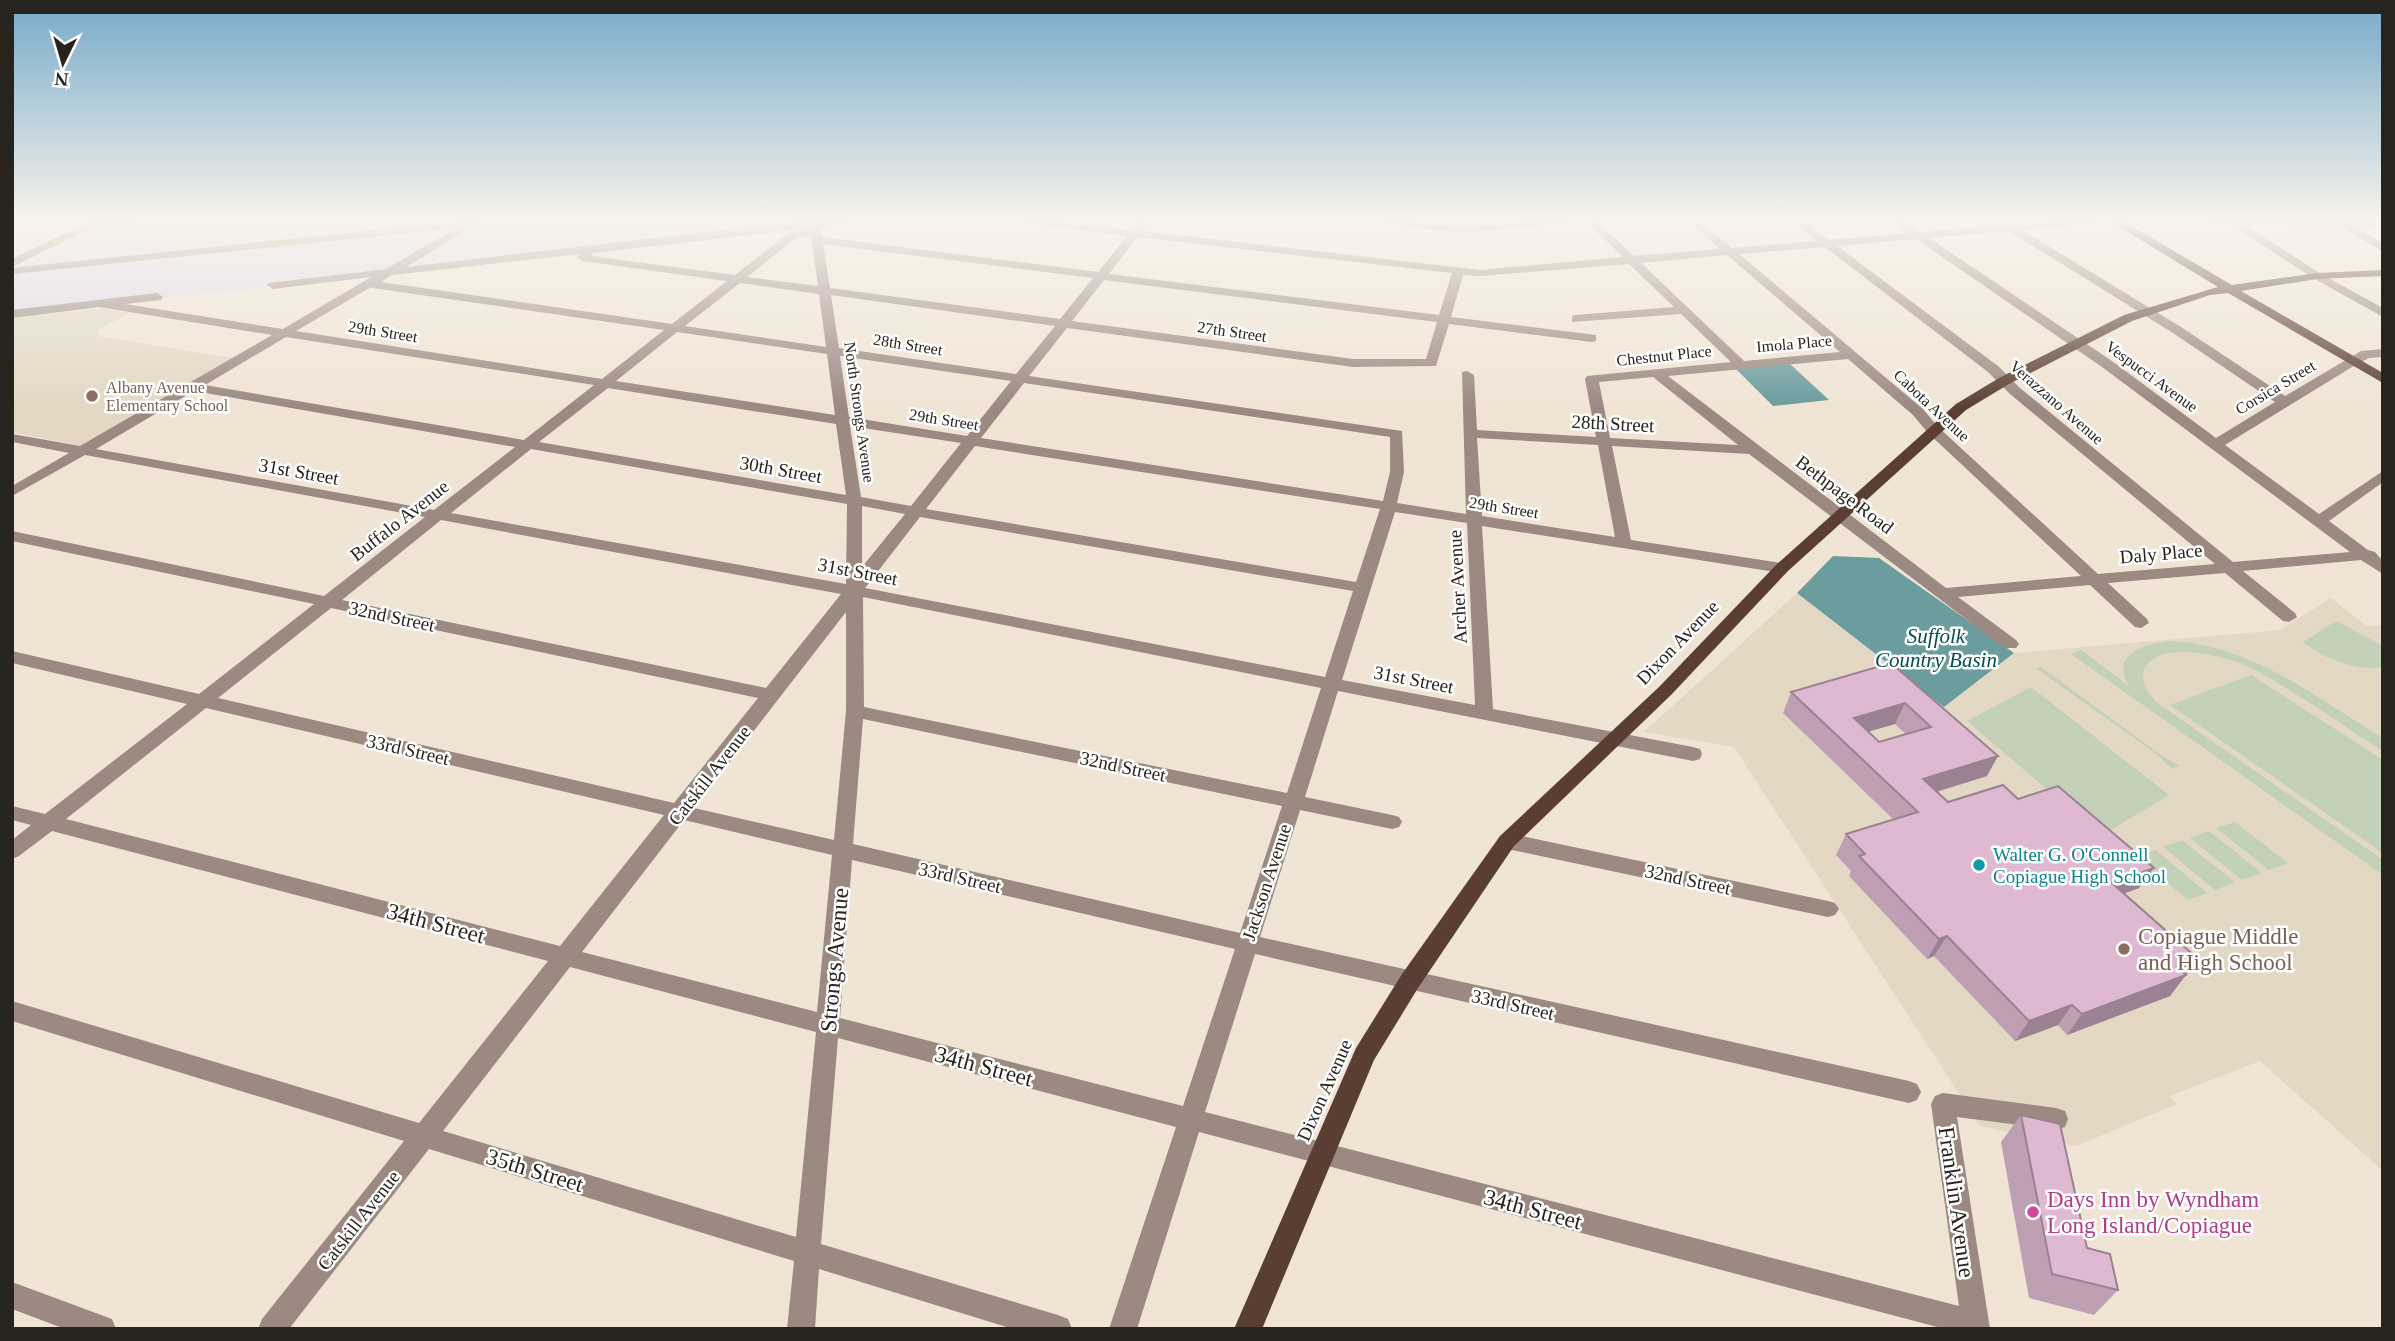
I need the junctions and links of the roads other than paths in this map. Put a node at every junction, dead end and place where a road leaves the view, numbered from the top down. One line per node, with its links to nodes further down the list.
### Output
1 (297, 283): 17 (street)
2 (733, 283): 29 (street, Buffalo Avenue)
3 (768, 283): 19 (street, 27th Street)
4 (821, 283): 19 (street, North Strongs Avenue)
5 (1097, 283): 28 (street, Catskill Avenue)
6 (1154, 283): 26 (street)
7 (1455, 283): 26 (street)
8 (1655, 283): 22 (street)
9 (1765, 283): 35 (street, Cabota Avenue)
10 (1879, 283): 42 (street, Verazzano Avenue)
11 (1987, 283): 32 (street, Vespucci Avenue)
12 (2100, 283): 23 (street)
13 (2223, 283): 18 (main road)
14 (2270, 283): 18 (main road, Dixon Avenue)
15 (2329, 283): 24 (street)
16 (372, 284): 29 (street, 28th Street); 30 (street)
17 (273, 285)
18 (2232, 288): 23 (main road, Dixon Avenue); 36 (main road)
19 (822, 289): 28 (street, 27th Street); 33 (street, North Strongs Avenue)
20 (157, 298): 21 (street)
21 (100, 304): 25 (street); 30 (street, 29th Street)
22 (1683, 310): 27 (street); 37 (street)
23 (2146, 311): 32 (main road, Dixon Avenue); 45 (street)
24 (2383, 313)
25 (12, 314)
26 (1444, 319): 28 (street, 27th Street); 31 (street)
27 (1576, 319)
28 (1064, 324): 40 (street, Catskill Avenue)
29 (673, 328): 33 (street, 28th Street); 43 (street, Buffalo Avenue)
30 (287, 333): 43 (street, 29th Street); 44 (street)
31 (1592, 338)
32 (2077, 343): 42 (main road, Dixon Avenue); 53 (street, Vespucci Avenue)
33 (834, 350): 40 (street, 28th Street); 46 (street, North Strongs Avenue)
34 (2383, 353): 36 (street, Corsica Street)
35 (1850, 355): 37 (street, Imola Place); 47 (street, Cabota Avenue)
36 (2352, 360): 41 (main road); 45 (street, Corsica Street)
37 (1741, 365): 38 (street, Chestnut Place)
38 (1657, 373): 52 (street, Chestnut Place); 55 (street, Bethpage Road)
39 (1467, 375): 49 (street, Archer Avenue)
40 (1021, 379): 48 (street, 28th Street); 51 (street, Catskill Avenue)
41 (2383, 379)
42 (2004, 381): 47 (main road, Dixon Avenue); 71 (street, Verazzano Avenue)
43 (603, 383): 46 (street, 29th Street); 54 (street, Buffalo Avenue)
44 (193, 387): 54 (street, 30th Street); 56 (street)
45 (2283, 401): 53 (street, Corsica Street)
46 (841, 420): 51 (street, 29th Street); 59 (street, North Strongs Avenue)
47 (1933, 430): 62 (main road, Dixon Avenue); 73 (street, Cabota Avenue)
48 (1397, 434): 60 (street, Jackson Avenue)
49 (1472, 434): 52 (street, 28th Street); 64 (street, Archer Avenue)
50 (12, 438): 56 (street, 31st Street)
51 (972, 441): 60 (street, 29th Street); 61 (street, Catskill Avenue)
52 (1603, 441): 55 (street, 28th Street); 67 (street)
53 (2216, 444): 65 (street, Vespucci Avenue)
54 (525, 446): 59 (street, 30th Street); 63 (street, Buffalo Avenue)
55 (1753, 450): 62 (street, Bethpage Road)
56 (81, 452): 58 (street); 63 (street, 31st Street)
57 (2383, 475): 65 (street)
58 (12, 492)
59 (854, 501): 61 (street, 30th Street); 75 (street, North Strongs Avenue)
60 (1389, 506): 64 (street, 29th Street); 74 (street, Jackson Avenue)
61 (916, 511): 74 (street, 30th Street); 75 (street, Catskill Avenue)
62 (1838, 515): 70 (main road, Dixon Avenue); 76 (street, Bethpage Road)
63 (434, 517): 75 (street, 31st Street); 77 (street, Buffalo Avenue)
64 (1475, 520): 67 (street, 29th Street); 86 (street, Archer Avenue)
65 (2319, 521): 69 (street, Vespucci Avenue)
66 (12, 536): 77 (street, 32nd Street)
67 (1624, 543): 70 (street, 29th Street)
68 (2383, 554): 69 (street, Daly Place)
69 (2365, 556): 71 (street, Daly Place); 72 (street, Vespucci Avenue)
70 (1782, 568): 87 (main road, Dixon Avenue)
71 (2227, 568): 73 (street, Daly Place); 78 (street, Verazzano Avenue)
72 (2383, 569)
73 (2094, 580): 76 (street, Daly Place); 79 (street, Cabota Avenue)
74 (1362, 588): 82 (street, Jackson Avenue)
75 (855, 591): 82 (street, 31st Street); 83 (street, Catskill Avenue); 85 (street, Strongs Avenue)
76 (1943, 593): 80 (street, Bethpage Road)
77 (327, 602): 83 (street, 32nd Street); 84 (street, Buffalo Avenue)
78 (2290, 617)
79 (2141, 623)
80 (2010, 644)
81 (12, 657): 84 (street, 33rd Street)
82 (1331, 685): 86 (street, 31st Street); 89 (street, Jackson Avenue)
83 (772, 695): 90 (street, Catskill Avenue)
84 (201, 701): 90 (street, 33rd Street); 92 (street, Buffalo Avenue)
85 (855, 710): 89 (street, 32nd Street); 95 (street, Strongs Avenue)
86 (1484, 714): 87 (street, 31st Street)
87 (1613, 739): 88 (street, 31st Street); 94 (main road, Dixon Avenue)
88 (1693, 754)
89 (1293, 801): 93 (street, 32nd Street); 98 (street, Jackson Avenue)
90 (680, 812): 95 (street, 33rd Street); 99 (street, Catskill Avenue)
91 (12, 813): 92 (street, 34th Street)
92 (49, 822): 96 (street, Buffalo Avenue); 99 (street, 34th Street)
93 (1392, 822)
94 (1507, 841): 97 (street, 32nd Street); 100 (main road, Dixon Avenue)
95 (844, 850): 98 (street, 33rd Street); 102 (street, Strongs Avenue)
96 (12, 851)
97 (1828, 909)
98 (1246, 943): 100 (street, 33rd Street); 105 (street, Jackson Avenue)
99 (565, 957): 102 (street, 34th Street); 106 (street, Catskill Avenue)
100 (1409, 981): 103 (street, 33rd Street); 107 (main road, Dixon Avenue)
101 (12, 1011): 106 (street, 35th Street)
102 (828, 1025): 105 (street, 34th Street); 108 (street, Strongs Avenue)
103 (1909, 1092)
104 (2056, 1119): 110 (street, Franklin Avenue)
105 (1192, 1120): 107 (street, 34th Street); 115 (street, Jackson Avenue)
106 (423, 1136): 108 (street, 35th Street); 112 (street, Catskill Avenue)
107 (1322, 1154): 110 (street, 34th Street); 116 (main road, Dixon Avenue)
108 (806, 1253): 113 (street, Strongs Avenue); 114 (street, 35th Street)
109 (12, 1295): 111 (street)
110 (1966, 1324)
111 (103, 1329)
112 (272, 1329)
113 (801, 1329)
114 (1058, 1329)
115 (1123, 1329)
116 (1248, 1329)

